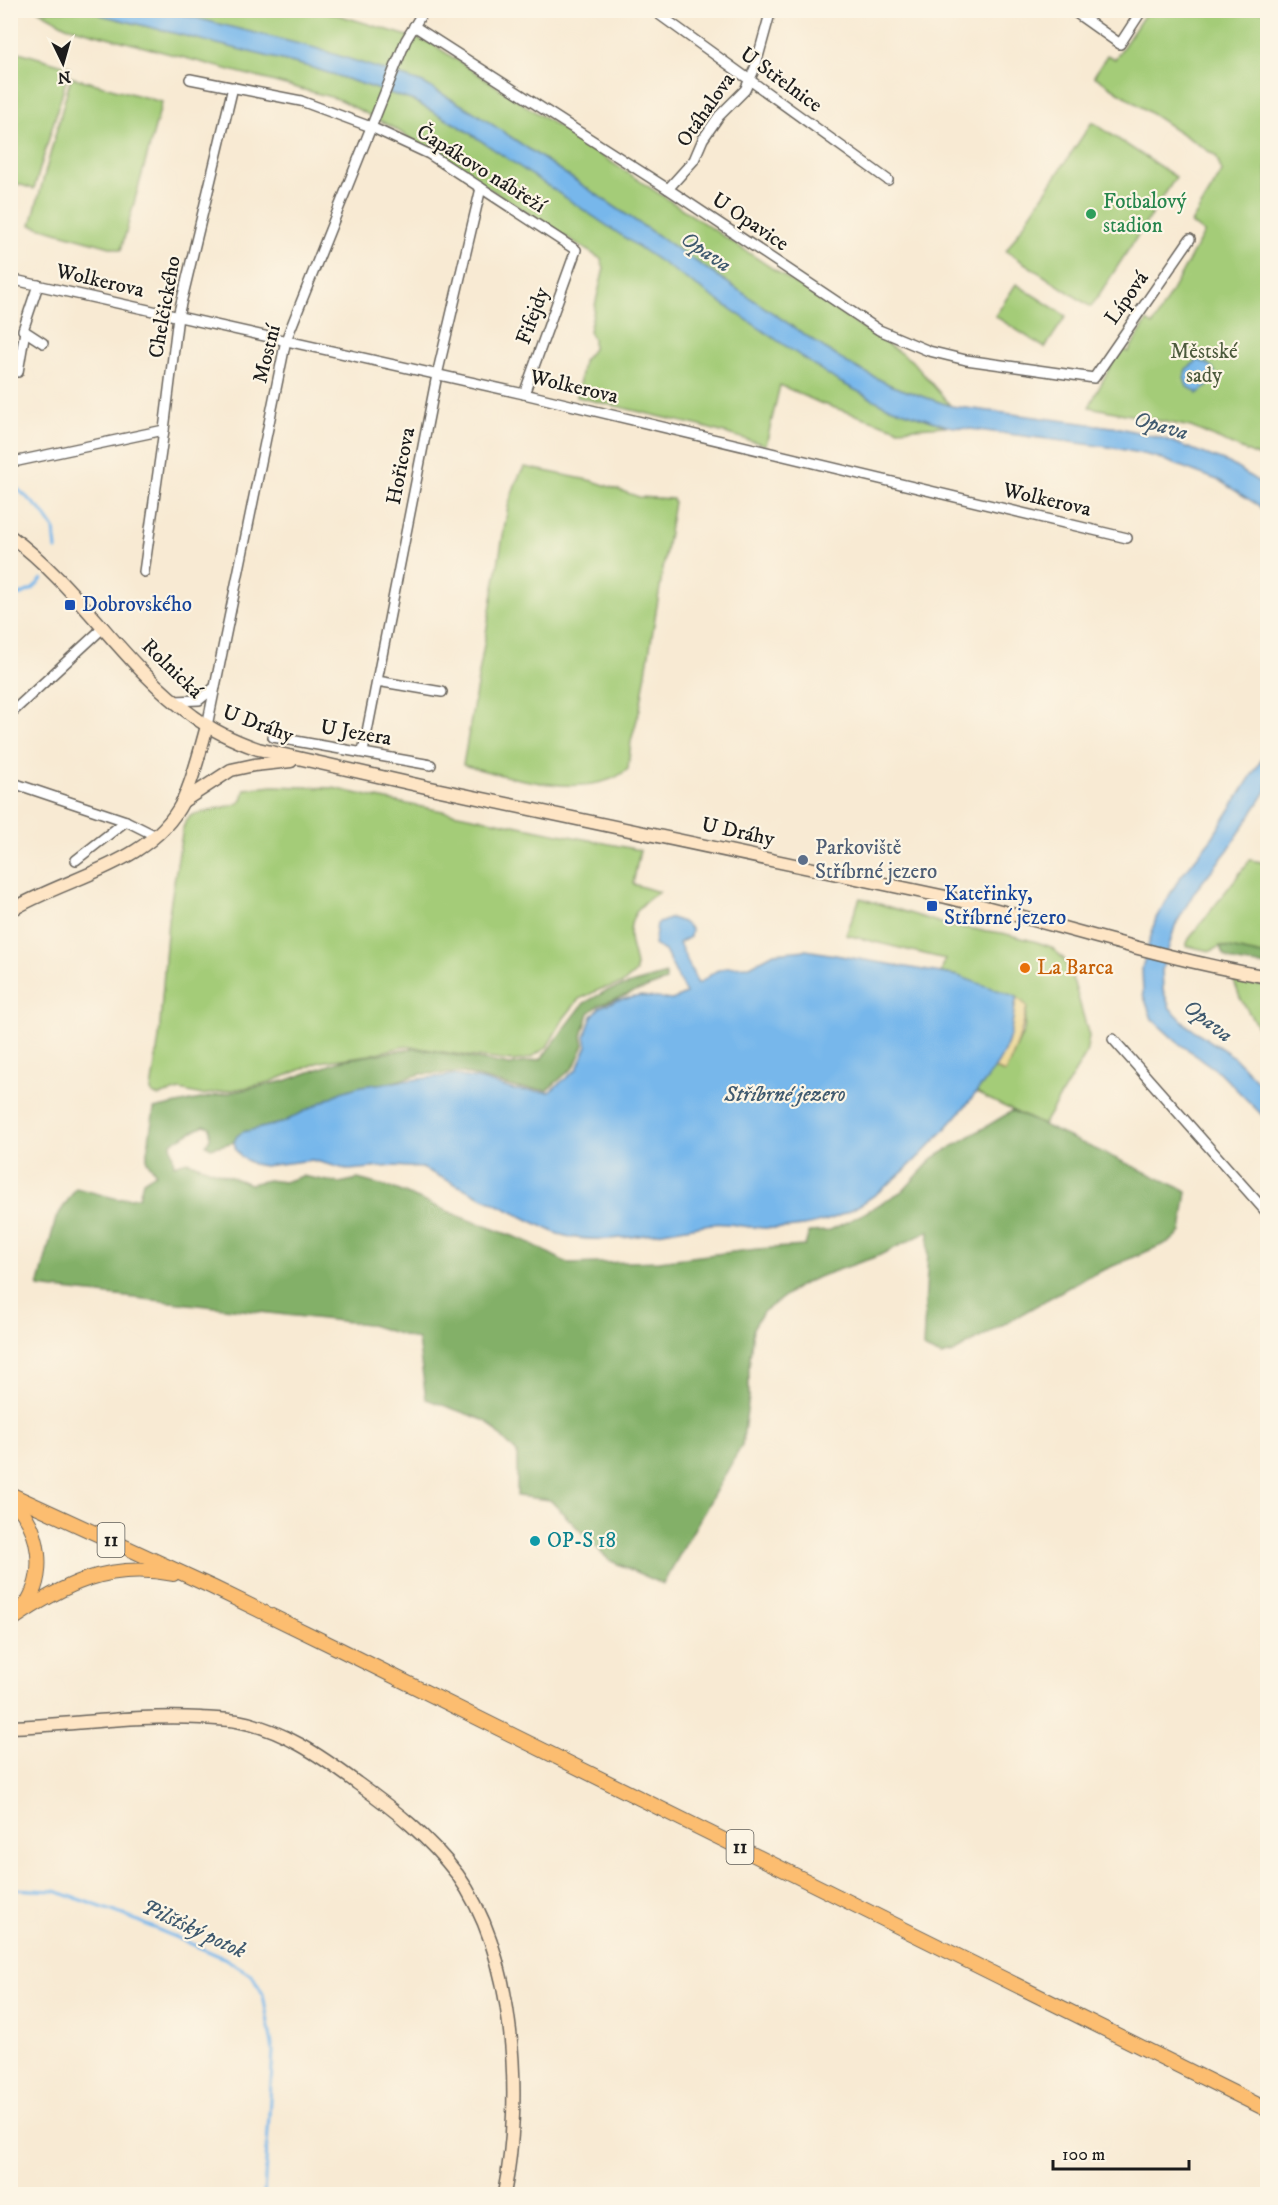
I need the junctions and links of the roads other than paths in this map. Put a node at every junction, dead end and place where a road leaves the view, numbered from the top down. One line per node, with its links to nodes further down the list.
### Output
1 (424, 10): 6 (street, Mostní)
2 (653, 10): 8 (street, U Střelnice)
3 (771, 10): 8 (street, Otáhalova)
4 (1072, 10): 5 (street)
5 (1142, 10)
6 (414, 26): 10 (street, Mostní); 13 (street, U Opavice)
7 (190, 79): 9 (street, Čapákovo nábřeží)
8 (750, 80): 11 (street, U Střelnice); 13 (street, Otáhalova)
9 (233, 87): 10 (street, Čapákovo nábřeží); 18 (street, Chelčického)
10 (371, 127): 12 (street, Čapákovo nábřeží); 20 (street, Mostní)
11 (888, 180)
12 (481, 188): 15 (street, Čapákovo nábřeží); 23 (street, Hořicova)
13 (668, 189): 24 (street, U Opavice)
14 (1190, 239): 24 (street, Lípová)
15 (576, 250): 25 (street, Fifejdy)
16 (10, 279): 17 (street, Wolkerova)
17 (38, 285): 18 (street, Wolkerova); 19 (street)
18 (178, 316): 20 (street, Wolkerova); 26 (street, Chelčického)
19 (26, 331): 21 (street); 22 (street)
20 (286, 340): 23 (street, Wolkerova); 33 (street, Mostní)
21 (43, 343)
22 (18, 372)
23 (437, 375): 25 (street, Wolkerova); 32 (street, Hořicova)
24 (1094, 378)
25 (524, 394): 29 (street, Wolkerova)
26 (164, 430): 27 (street); 30 (street, Chelčického)
27 (18, 461)
28 (10, 536): 31 (street, Rolnická)
29 (1127, 538)
30 (144, 572)
31 (104, 627): 35 (street, Rolnická); 36 (street)
32 (377, 681): 34 (street); 39 (street, Hořicova)
33 (215, 687): 35 (street); 37 (street, Mostní)
34 (442, 692)
35 (174, 701): 37 (street, Rolnická)
36 (10, 714)
37 (207, 726): 40 (street, U Dráhy); 43 (street, U Dráhy)
38 (273, 737): 39 (street, U Jezera)
39 (363, 752): 41 (street, U Jezera)
40 (302, 760): 43 (street, U Dráhy); 48 (street, U Dráhy)
41 (431, 765)
42 (10, 783): 44 (street)
43 (182, 802): 45 (street, U Dráhy)
44 (126, 821): 45 (street); 46 (street)
45 (156, 837): 47 (street, U Dráhy)
46 (76, 860)
47 (10, 910)
48 (1268, 978)
49 (1113, 1039): 50 (street)
50 (1268, 1215)
51 (10, 1496): 52 (main road, 11); 53 (main road)
52 (212, 1587): 53 (main road); 55 (main road, 11)
53 (11, 1620)
54 (10, 1727): 56 (street)
55 (1268, 2110)
56 (504, 2194)

